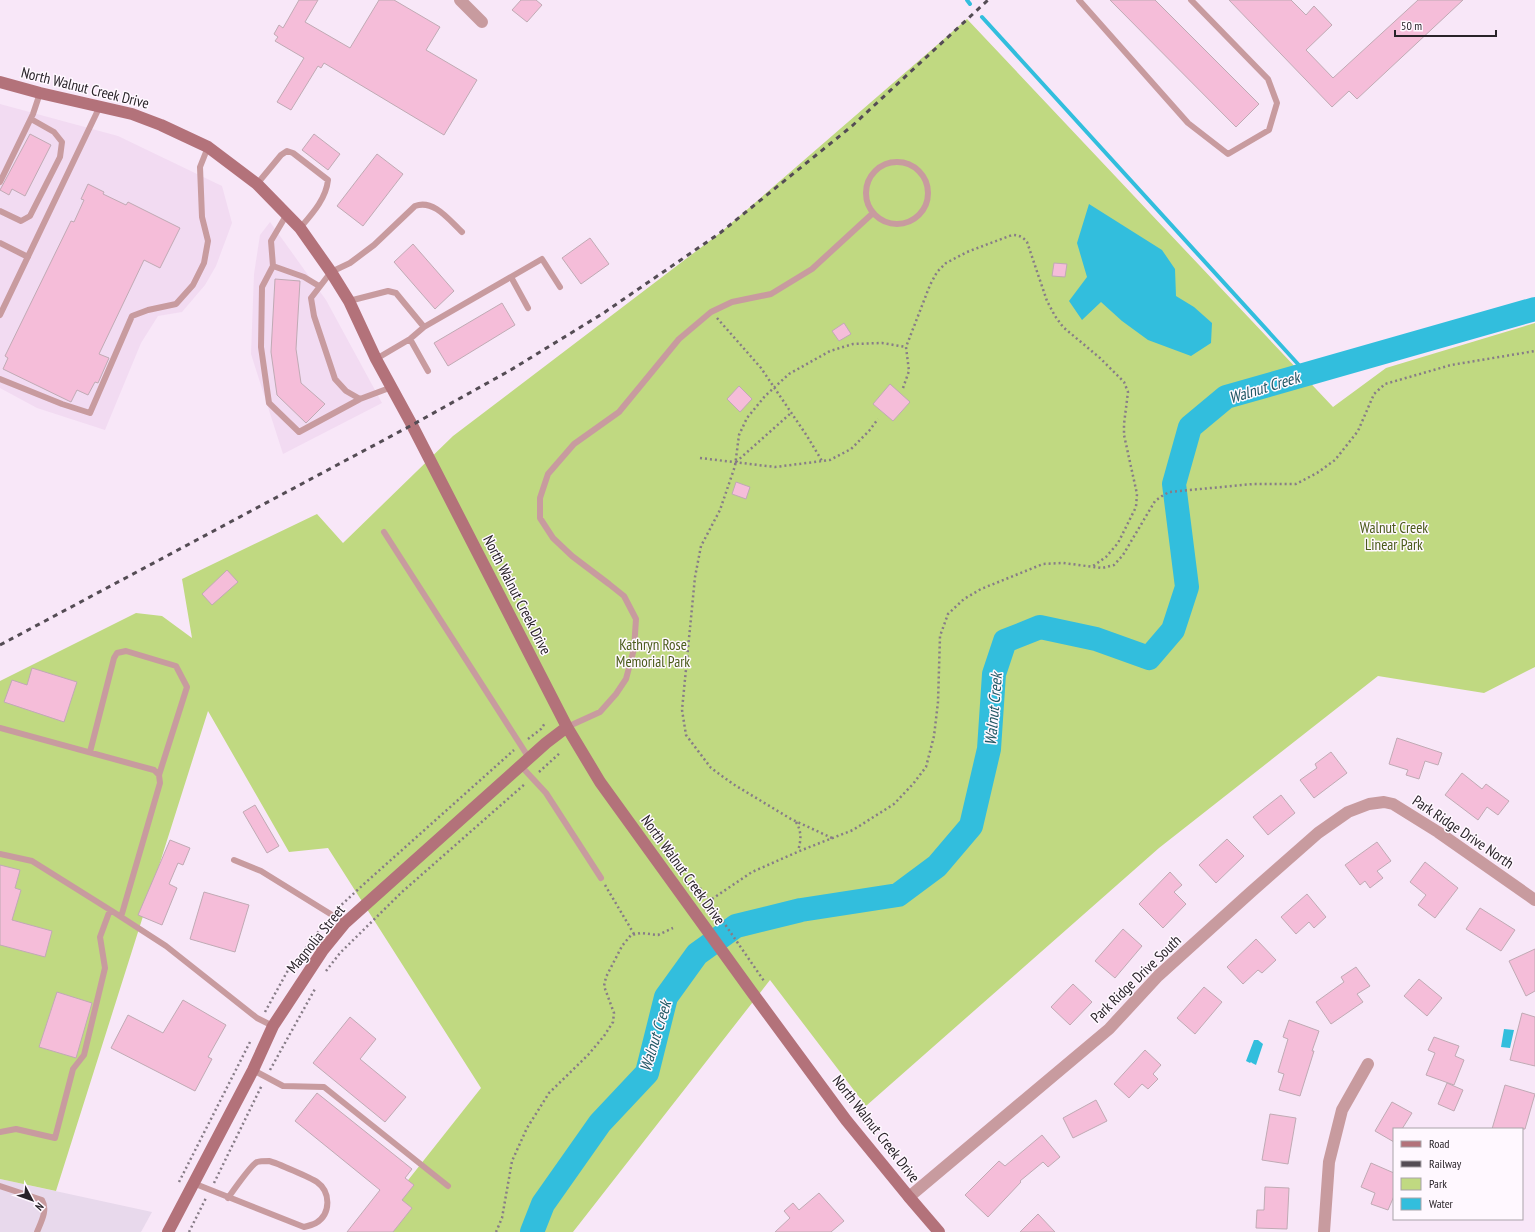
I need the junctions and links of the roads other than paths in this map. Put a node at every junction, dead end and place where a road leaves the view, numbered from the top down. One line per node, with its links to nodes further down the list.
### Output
1 (460, 0): 4 (street)
2 (1079, 0): 3 (lane)
3 (1191, 0)
4 (482, 22)
5 (0, 82): 6 (main road, North Walnut Creek Drive)
6 (40, 93): 7 (main road, North Walnut Creek Drive); 8 (lane)
7 (100, 106): 9 (main road, North Walnut Creek Drive); 18 (lane)
8 (31, 119): 10 (lane); 12 (lane)
9 (208, 147): 11 (main road, North Walnut Creek Drive); 31 (lane)
10 (0, 182)
11 (257, 184): 13 (main road, North Walnut Creek Drive); 15 (lane)
12 (0, 211)
13 (287, 214): 15 (main road, North Walnut Creek Drive); 19 (lane)
14 (873, 214): 14 (lane); 35 (lane)
15 (300, 228): 20 (main road, North Walnut Creek Drive)
16 (462, 232): 20 (lane)
17 (0, 243): 18 (lane)
18 (28, 257): 26 (lane)
19 (273, 266): 22 (lane); 33 (lane)
20 (331, 272): 22 (lane); 24 (main road, North Walnut Creek Drive)
21 (511, 277): 23 (lane); 25 (lane); 27 (lane)
22 (319, 286): 33 (lane)
23 (560, 287)
24 (349, 301): 27 (lane); 29 (main road, North Walnut Creek Drive)
25 (528, 308)
26 (0, 315)
27 (424, 327): 28 (lane)
28 (410, 339): 29 (lane); 30 (lane)
29 (376, 359): 32 (main road, North Walnut Creek Drive)
30 (428, 371)
31 (0, 379)
32 (392, 387): 33 (lane); 35 (main road, North Walnut Creek Drive)
33 (360, 399)
34 (384, 532): 38 (lane)
35 (567, 727): 38 (main road, Magnolia Street); 55 (main road, North Walnut Creek Drive)
36 (0, 728): 37 (lane)
37 (90, 752): 39 (lane); 39 (lane)
38 (525, 762): 43 (lane); 47 (main road, Magnolia Street)
39 (159, 775): 46 (lane)
40 (1393, 804): 44 (street, Park Ridge Drive North); 55 (street, Park Ridge Drive South)
41 (0, 854): 45 (lane)
42 (234, 860): 47 (lane)
43 (601, 878)
44 (1535, 900)
45 (110, 910): 46 (lane); 51 (lane)
46 (121, 917): 48 (lane)
47 (345, 923): 48 (main road, Magnolia Street)
48 (273, 1026): 50 (main road, Magnolia Street)
49 (1368, 1064): 60 (street)
50 (253, 1070): 52 (main road, Magnolia Street); 54 (lane)
51 (0, 1132)
52 (193, 1183): 56 (lane); 58 (main road, Magnolia Street)
53 (0, 1186): 57 (lane)
54 (448, 1186)
55 (908, 1197): 59 (main road, North Walnut Creek Drive)
56 (228, 1198): 56 (lane)
57 (37, 1232)
58 (168, 1232)
59 (939, 1232)
60 (1324, 1232)

